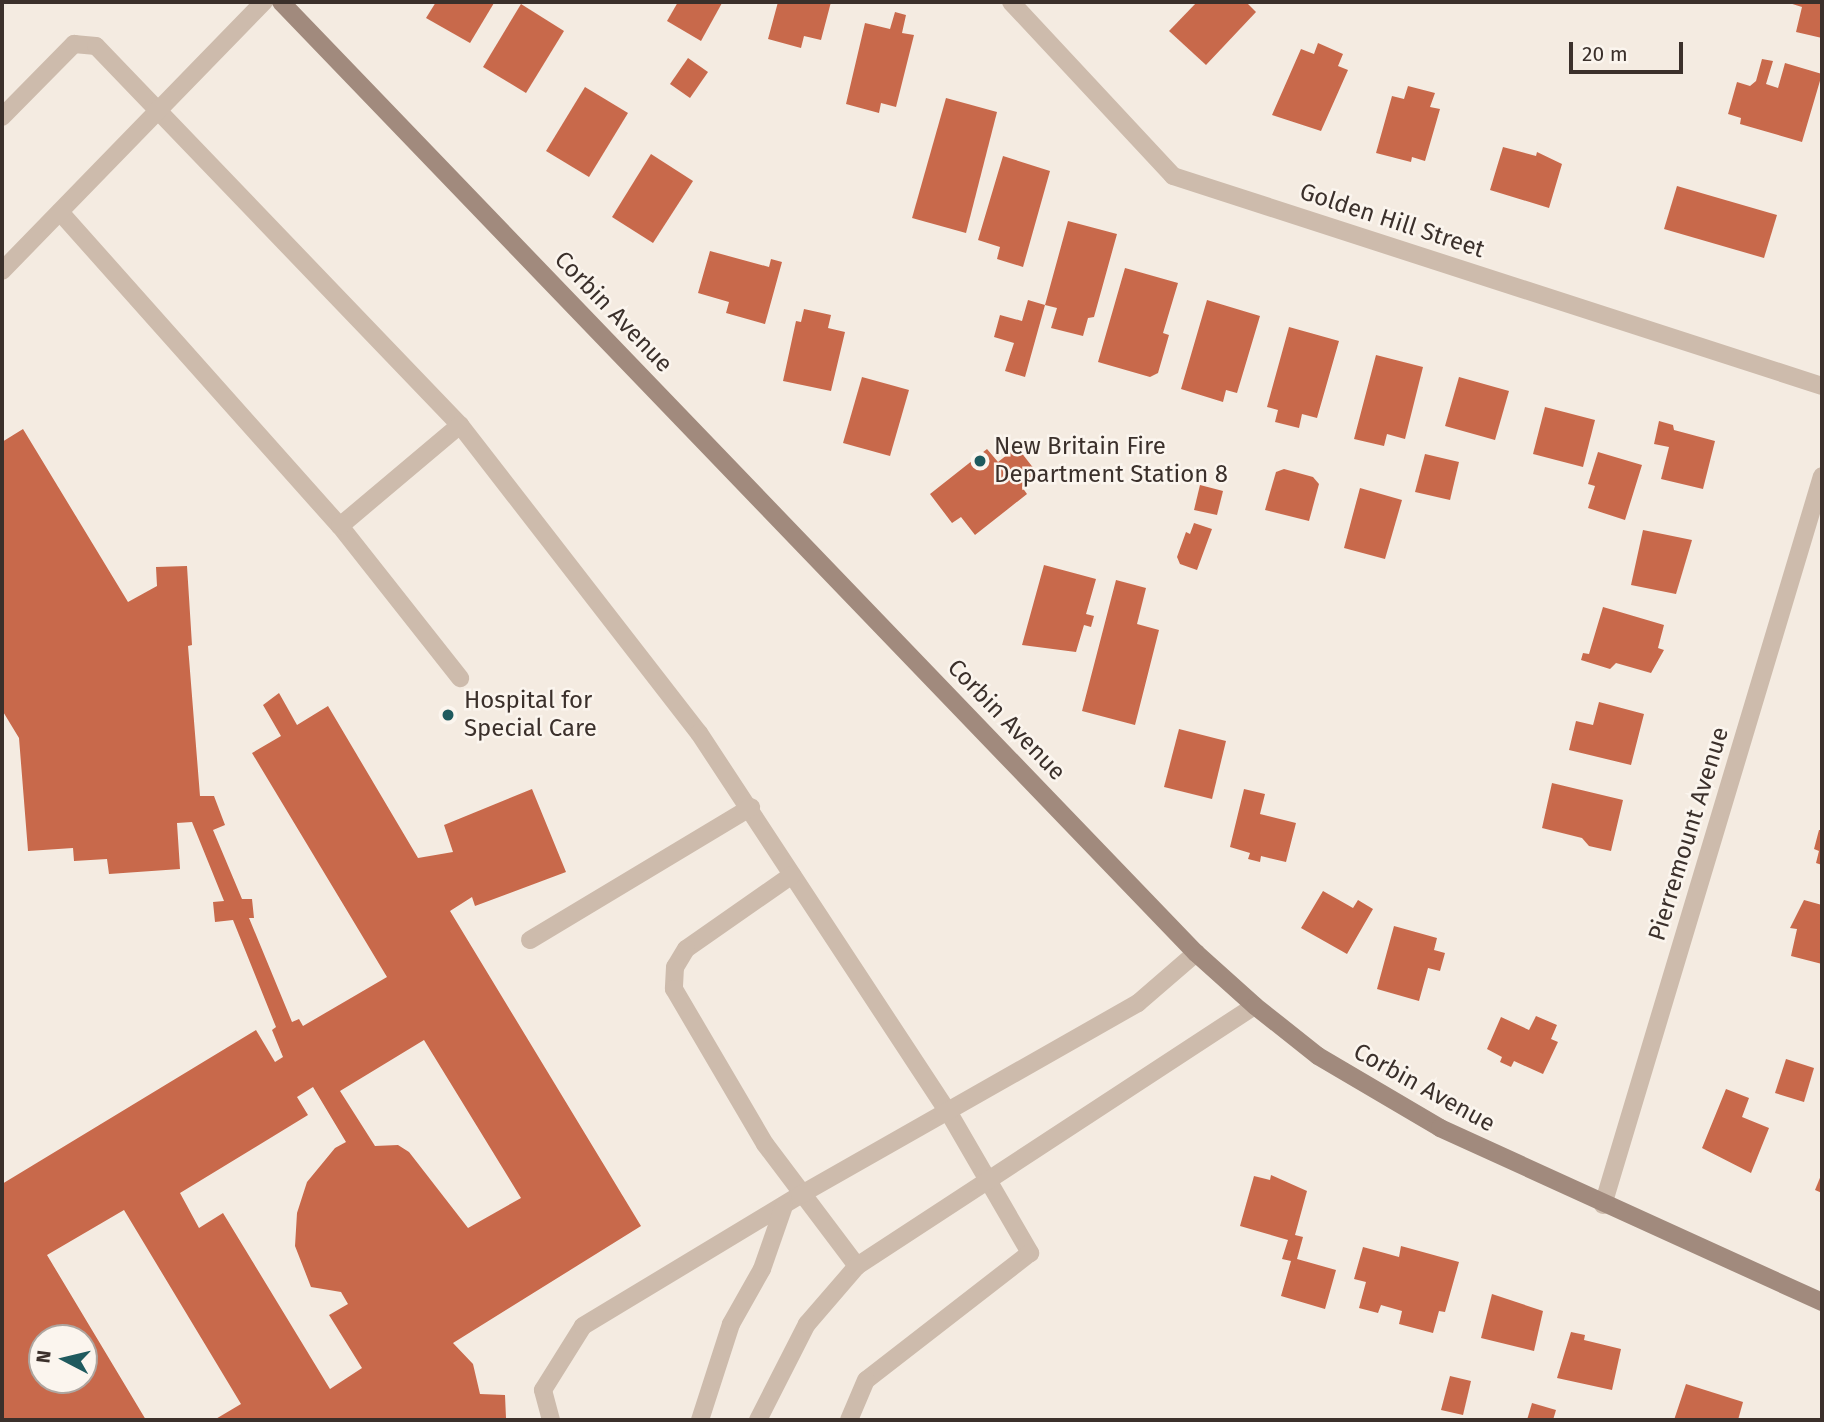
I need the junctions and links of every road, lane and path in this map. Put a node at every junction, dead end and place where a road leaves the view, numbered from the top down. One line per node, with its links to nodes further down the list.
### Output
1 (264, 2): 4 (street)
2 (281, 2): 16 (main road, Corbin Avenue)
3 (1011, 2): 8 (street, Golden Hill Street)
4 (159, 110): 5 (street); 6 (street); 9 (street)
5 (2, 117)
6 (60, 212): 7 (street); 11 (street)
7 (2, 271)
8 (1822, 386)
9 (460, 425): 11 (street); 13 (street)
10 (1822, 476): 21 (street, Pierremount Avenue)
11 (340, 526): 12 (street)
12 (460, 678)
13 (751, 807): 14 (street); 15 (street)
14 (792, 875): 18 (street); 20 (street)
15 (530, 940)
16 (1196, 953): 17 (main road, Corbin Avenue); 18 (street)
17 (1255, 1006): 19 (street); 21 (main road, Corbin Avenue)
18 (949, 1113): 19 (street); 20 (street)
19 (989, 1177): 23 (street); 28 (street)
20 (800, 1195): 22 (street); 23 (street)
21 (1603, 1205): 24 (main road, Corbin Avenue)
22 (784, 1206): 25 (street); 26 (street)
23 (857, 1266): 27 (street)
24 (1822, 1302)
25 (551, 1420)
26 (700, 1420)
27 (758, 1420)
28 (849, 1420)

